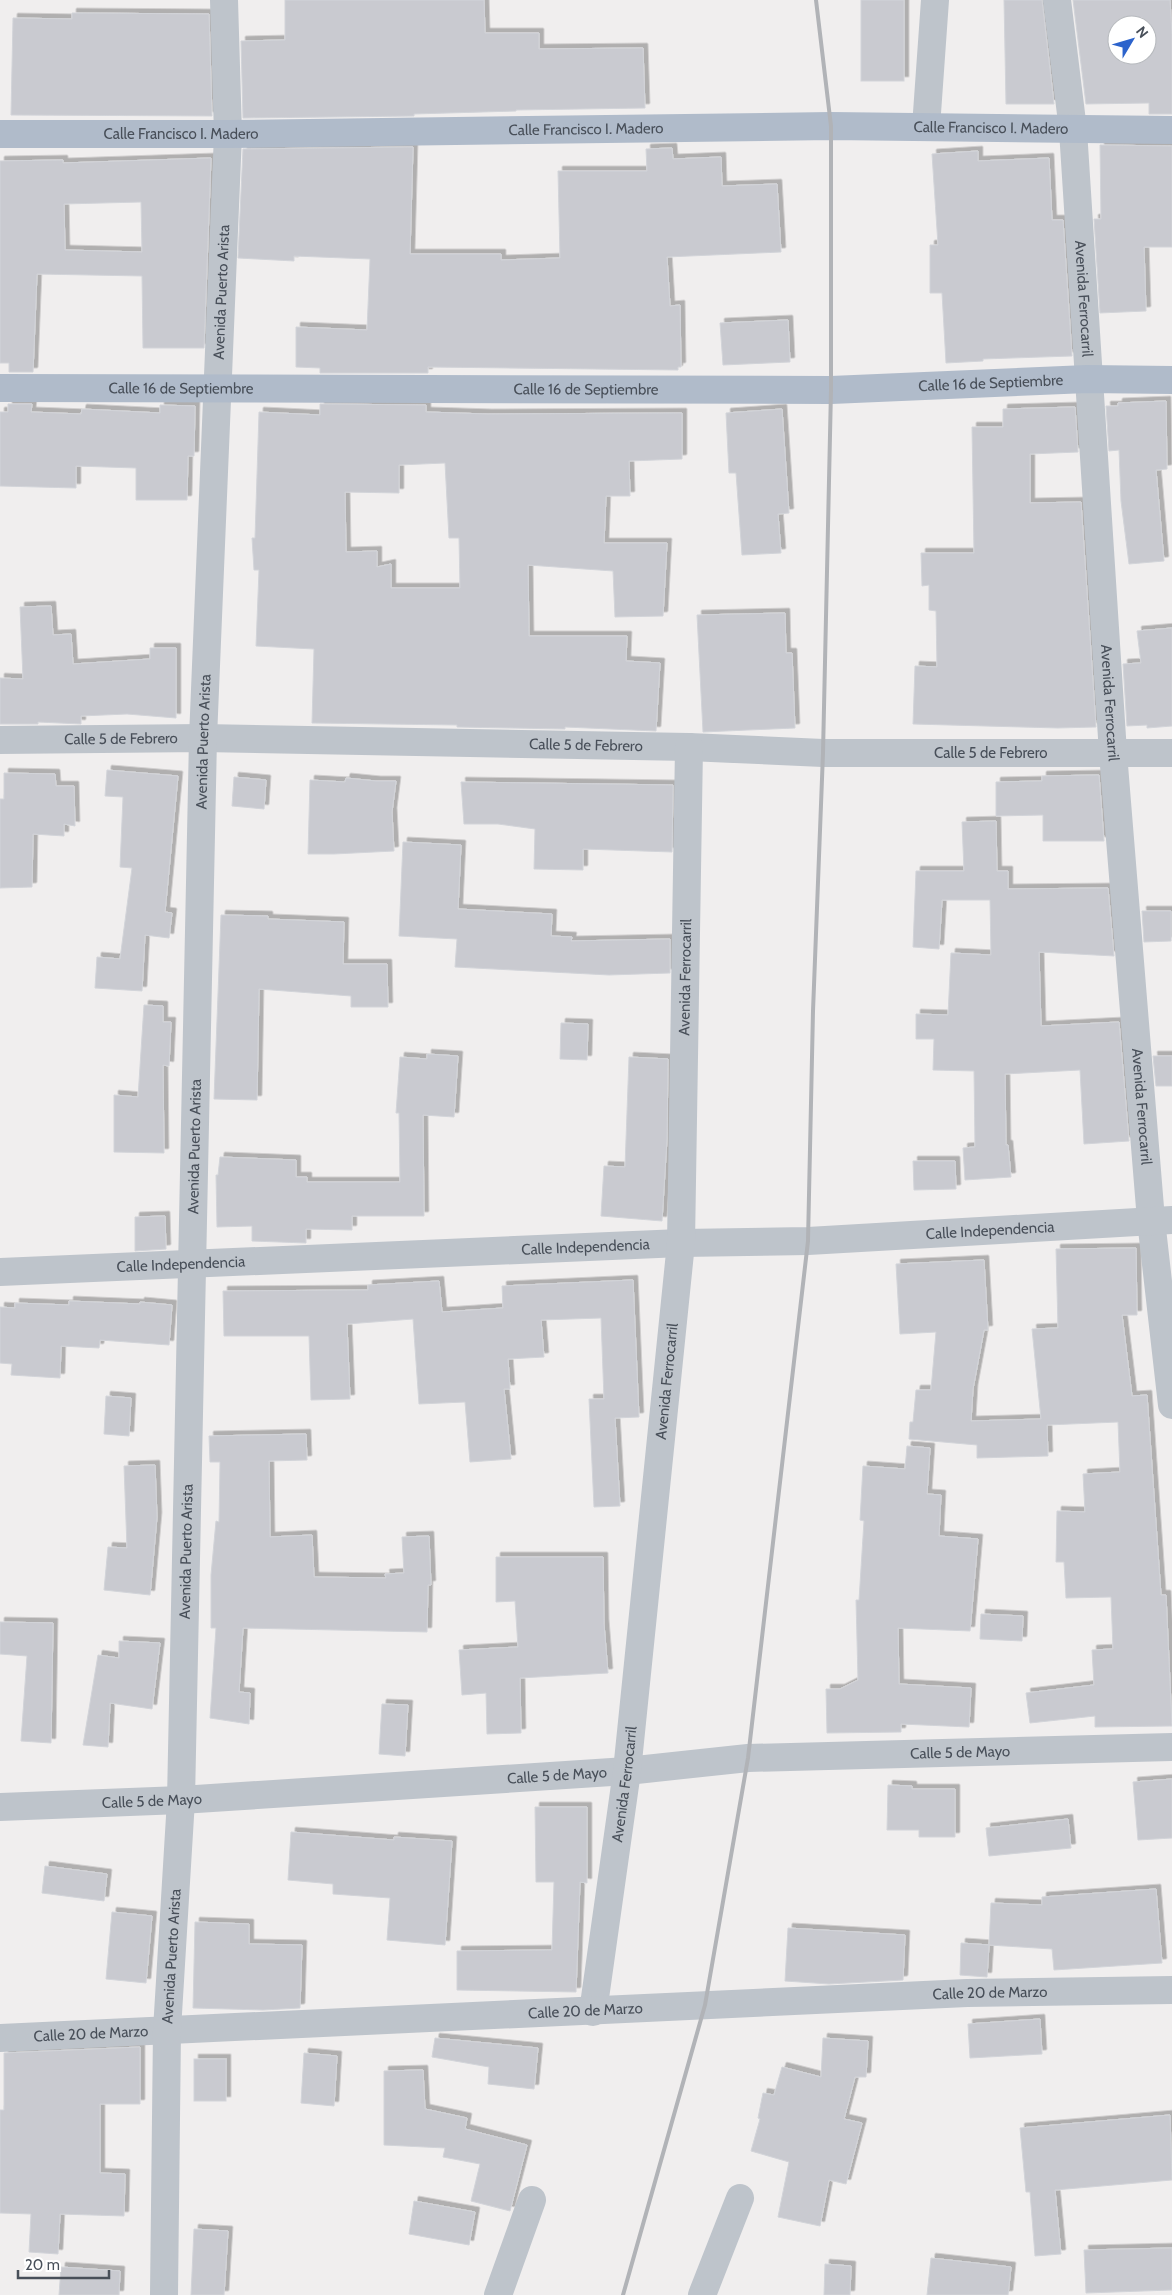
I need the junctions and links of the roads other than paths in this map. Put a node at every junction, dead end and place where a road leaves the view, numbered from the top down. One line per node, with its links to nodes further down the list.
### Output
1 (224, 0): 8 (street, Avenida Puerto Arista)
2 (935, 0): 4 (street)
3 (1057, 0): 5 (street, Avenida Ferrocarril)
4 (926, 127): 5 (main road, Calle Francisco I. Madero); 8 (main road, Calle Francisco I. Madero)
5 (1073, 130): 6 (main road, Calle Francisco I. Madero); 9 (street, Avenida Ferrocarril)
6 (1172, 130)
7 (0, 134): 8 (main road, Calle Francisco I. Madero)
8 (228, 134): 12 (street, Avenida Puerto Arista)
9 (1087, 379): 10 (main road, Calle 16 de Septiembre); 12 (main road, Calle 16 de Septiembre); 16 (street, Avenida Ferrocarril)
10 (1172, 380)
11 (0, 388): 12 (main road, Calle 16 de Septiembre)
12 (219, 389): 13 (street, Avenida Puerto Arista)
13 (203, 738): 14 (street, Calle 5 de Febrero); 15 (street, Calle 5 de Febrero); 20 (street, Avenida Puerto Arista)
14 (0, 740)
15 (689, 746): 16 (street, Calle 5 de Febrero); 19 (street, Avenida Ferrocarril)
16 (1113, 753): 17 (street, Calle 5 de Febrero); 18 (street, Avenida Ferrocarril)
17 (1172, 753)
18 (1162, 1220): 19 (street, Calle Independencia); 22 (street, Avenida Ferrocarril)
19 (681, 1243): 20 (street, Calle Independencia); 24 (street, Avenida Ferrocarril)
20 (191, 1264): 21 (street, Calle Independencia); 25 (street, Avenida Puerto Arista)
21 (0, 1272)
22 (1172, 1405)
23 (1172, 1747): 24 (street, Calle 5 de Mayo)
24 (627, 1771): 25 (street, Calle 5 de Mayo); 28 (street, Avenida Ferrocarril)
25 (181, 1800): 26 (street, Calle 5 de Mayo); 29 (street, Avenida Puerto Arista)
26 (0, 1807)
27 (1172, 1990): 28 (street, Calle 20 de Marzo)
28 (593, 2012): 29 (street, Calle 20 de Marzo)
29 (167, 2030): 30 (street, Calle 20 de Marzo); 33 (street, Avenida Puerto Arista)
30 (0, 2038)
31 (740, 2198): 35 (street)
32 (532, 2200): 34 (street)
33 (164, 2295)
34 (498, 2295)
35 (702, 2295)

